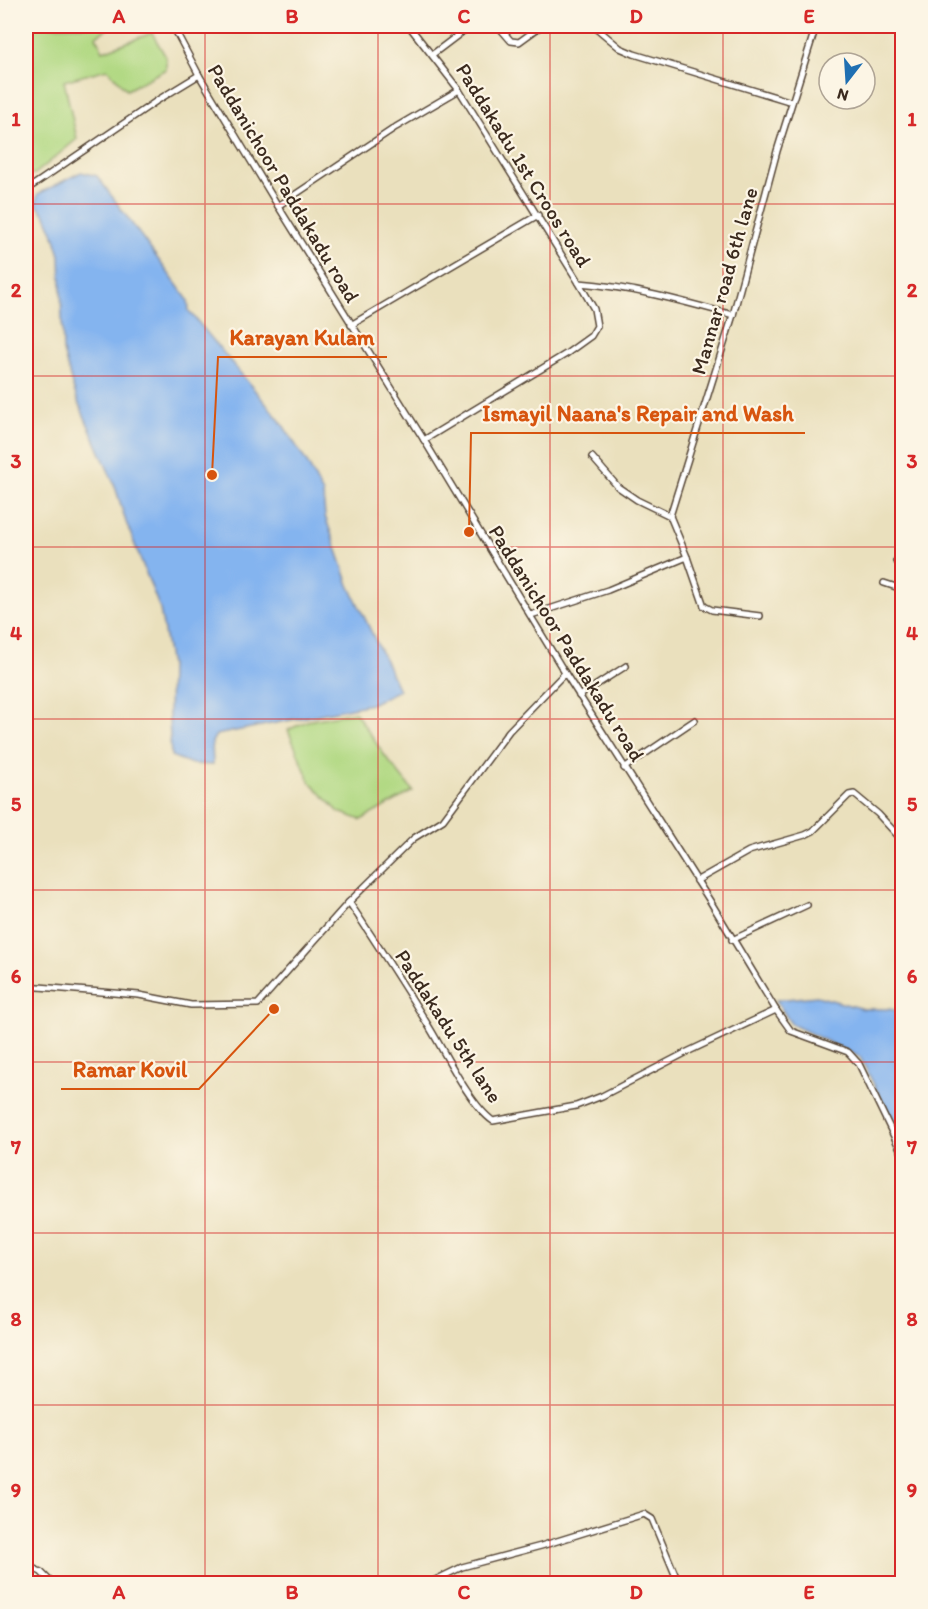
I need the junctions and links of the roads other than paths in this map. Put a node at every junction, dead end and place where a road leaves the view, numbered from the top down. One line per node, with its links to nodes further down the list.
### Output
1 (173, 26): 9 (street, Paddanichoor Paddakadu road)
2 (409, 26): 8 (street, Paddakadu 1st Croos road)
3 (470, 26): 8 (street)
4 (498, 26): 5 (street)
5 (541, 26)
6 (594, 26): 11 (street)
7 (816, 26): 11 (street, Mannar road 6th lane)
8 (433, 54): 10 (street, Paddakadu 1st Croos road)
9 (199, 75): 12 (street); 13 (street, Paddanichoor Paddakadu road)
10 (459, 90): 13 (street); 14 (street, Paddakadu 1st Croos road)
11 (792, 102): 16 (street, Mannar road 6th lane)
12 (26, 190)
13 (278, 206): 17 (street, Paddanichoor Paddakadu road)
14 (538, 215): 15 (street, Paddakadu 1st Croos road); 17 (street)
15 (579, 283): 16 (street, Paddakadu 1st Croos road); 18 (street)
16 (733, 315): 20 (street, Mannar road 6th lane)
17 (351, 325): 18 (street, Paddanichoor Paddakadu road)
18 (424, 440): 24 (street, Paddanichoor Paddakadu road)
19 (592, 457): 20 (street)
20 (670, 516): 21 (street)
21 (687, 557): 24 (street); 25 (street)
22 (884, 583): 23 (street)
23 (903, 589)
24 (531, 615): 27 (street, Paddanichoor Paddakadu road)
25 (760, 616)
26 (626, 666): 28 (street)
27 (565, 672): 28 (street, Paddanichoor Paddakadu road); 33 (street)
28 (579, 696): 30 (street, Paddanichoor Paddakadu road)
29 (695, 720): 30 (street)
30 (624, 768): 32 (street, Paddanichoor Paddakadu road)
31 (903, 840): 32 (street)
32 (696, 881): 35 (street, Paddanichoor Paddakadu road)
33 (349, 902): 36 (street); 37 (street, Paddakadu 5th lane)
34 (807, 905): 35 (street)
35 (732, 939): 37 (street, Paddanichoor Paddakadu road)
36 (26, 986)
37 (776, 1010): 38 (street, Paddanichoor Paddakadu road)
38 (903, 1153)
39 (26, 1565): 40 (street)
40 (53, 1584)
41 (427, 1584): 42 (street)
42 (679, 1584)

